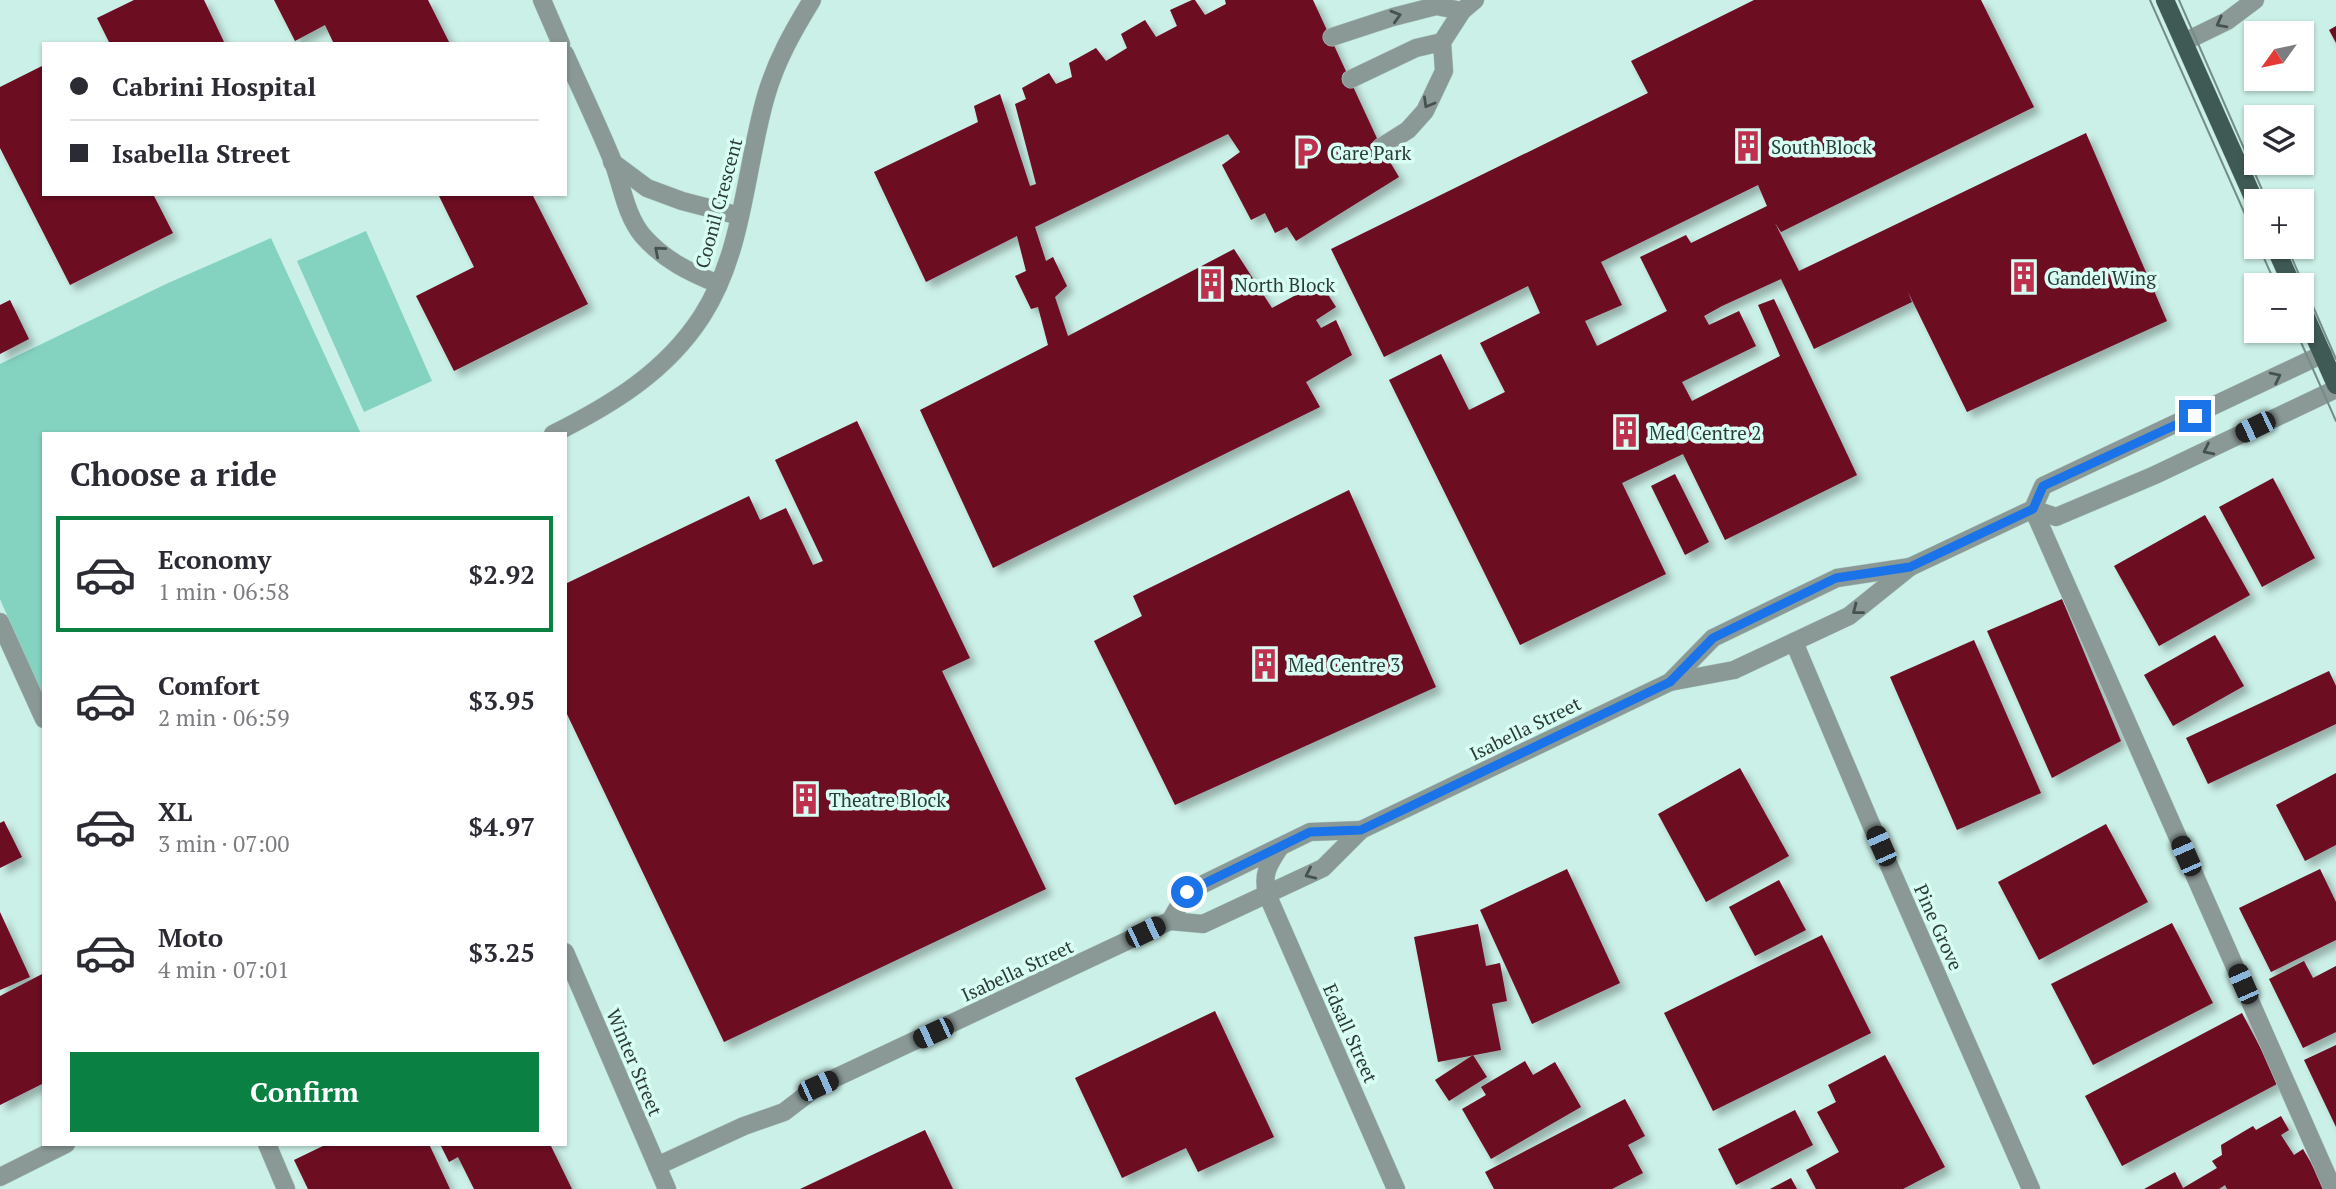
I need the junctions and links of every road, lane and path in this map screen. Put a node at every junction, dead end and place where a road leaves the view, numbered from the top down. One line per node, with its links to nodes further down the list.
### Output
1 (541, 0): 7 (street)
2 (811, 0): 15 (street, Coonil Crescent)
3 (2165, 0): 9 (main road)
4 (2255, 0): 9 (street, one-way to 9)
5 (1468, 6): 6 (street, one-way to 5); 8 (street)
6 (1332, 37)
7 (560, 42)
8 (1442, 42): 11 (street); 12 (street, one-way to 12)
9 (2184, 42): 14 (main road)
10 (567, 59): 13 (street)
11 (1351, 79)
12 (1381, 147)
13 (612, 162): 15 (street); 16 (street, one-way to 13)
14 (2249, 189)
15 (740, 216): 16 (street, Coonil Crescent)
16 (718, 284): 20 (street, Coonil Crescent)
17 (2314, 334): 18 (main road)
18 (2323, 354): 19 (main road); 21 (street, Isabella Street, one-way to 18)
19 (2336, 387): 21 (street, one-way to 21)
20 (557, 432)
21 (2033, 509): 22 (street, Isabella Street); 40 (street)
22 (1910, 567): 24 (street, Isabella Street, one-way to 24); 25 (street, Isabella Street)
23 (0, 622): 26 (street)
24 (1794, 642): 25 (street, Isabella Street); 39 (street, Pine Grove)
25 (1670, 682): 27 (street, Isabella Street)
26 (42, 715)
27 (1361, 830): 28 (street, Isabella Street); 29 (street, Isabella Street, one-way to 29)
28 (1280, 847): 29 (street); 30 (street, Isabella Street)
29 (1267, 894): 30 (street, Isabella Street); 38 (street, Edsall Street)
30 (1170, 921): 34 (street, Isabella Street)
31 (567, 956): 34 (street, Winter Street)
32 (62, 1146): 35 (street)
33 (268, 1146): 36 (street)
34 (657, 1166): 37 (street, Winter Street)
35 (0, 1177)
36 (286, 1189)
37 (667, 1189)
38 (1396, 1189)
39 (2031, 1189)
40 (2333, 1189)

